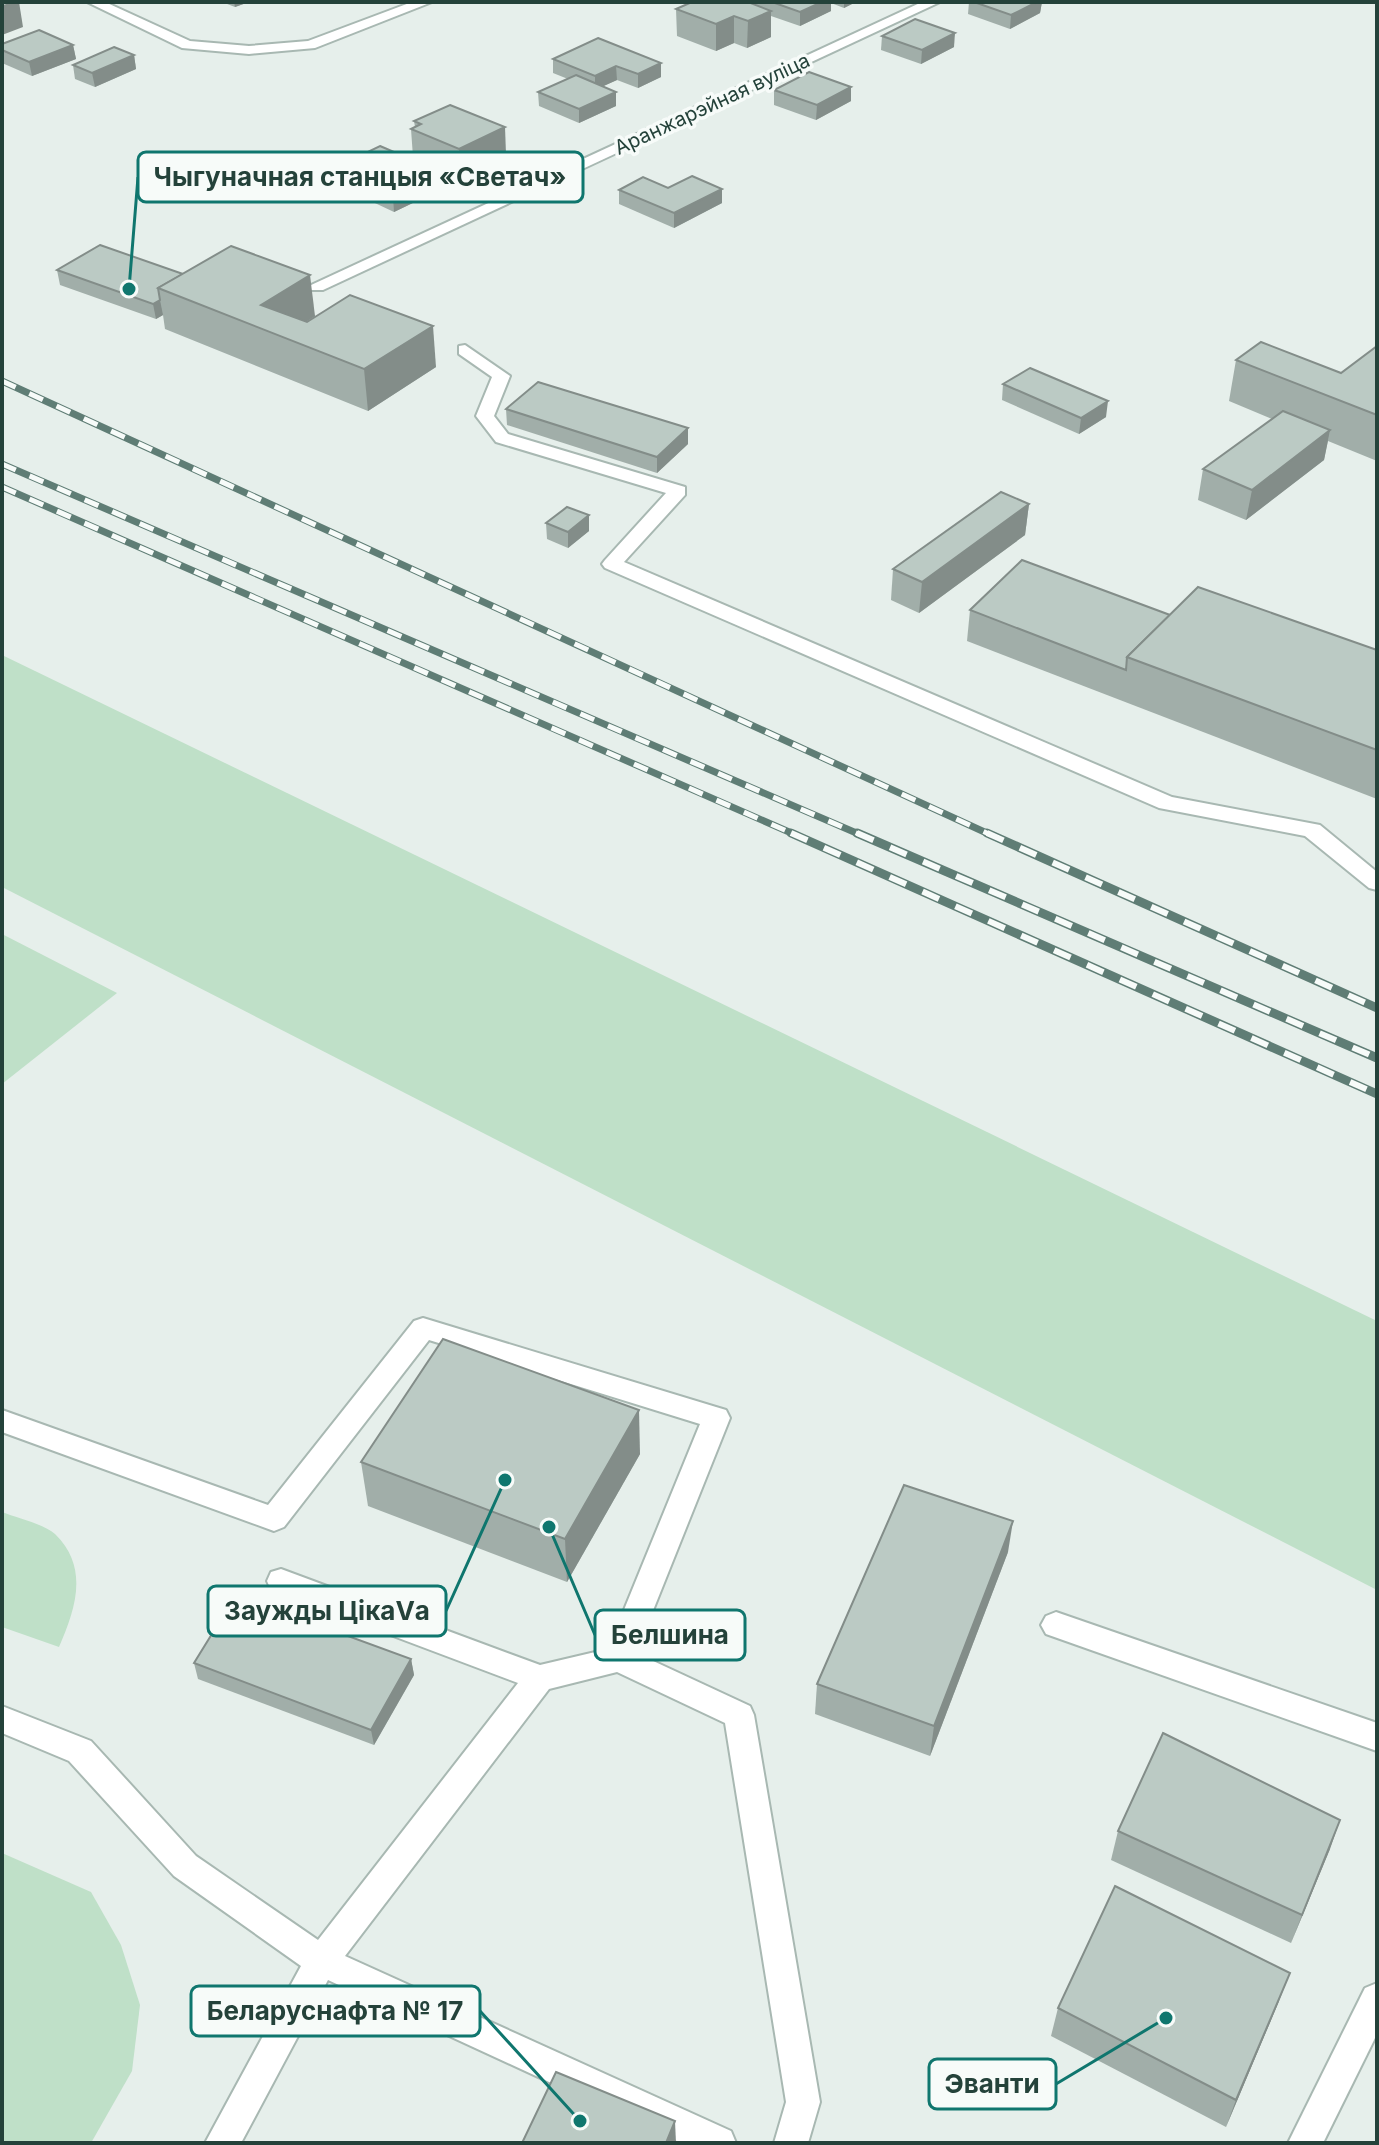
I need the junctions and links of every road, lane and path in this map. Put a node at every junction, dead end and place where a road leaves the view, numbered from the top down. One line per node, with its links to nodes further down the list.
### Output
1 (94, 2): 2 (street)
2 (425, 2)
3 (933, 2): 4 (street, Аранжарэйная вуліца)
4 (317, 286)
5 (465, 350): 6 (street)
6 (1377, 883)
7 (2, 1421): 10 (street)
8 (281, 1581): 11 (street)
9 (1056, 1625): 13 (street)
10 (619, 1659): 11 (street); 18 (street)
11 (540, 1678): 14 (street)
12 (2, 1719): 14 (street)
13 (1377, 1737)
14 (321, 1961): 16 (street); 17 (street)
15 (1377, 1999): 19 (street)
16 (222, 2143)
17 (719, 2143)
18 (791, 2143)
19 (1305, 2143)

